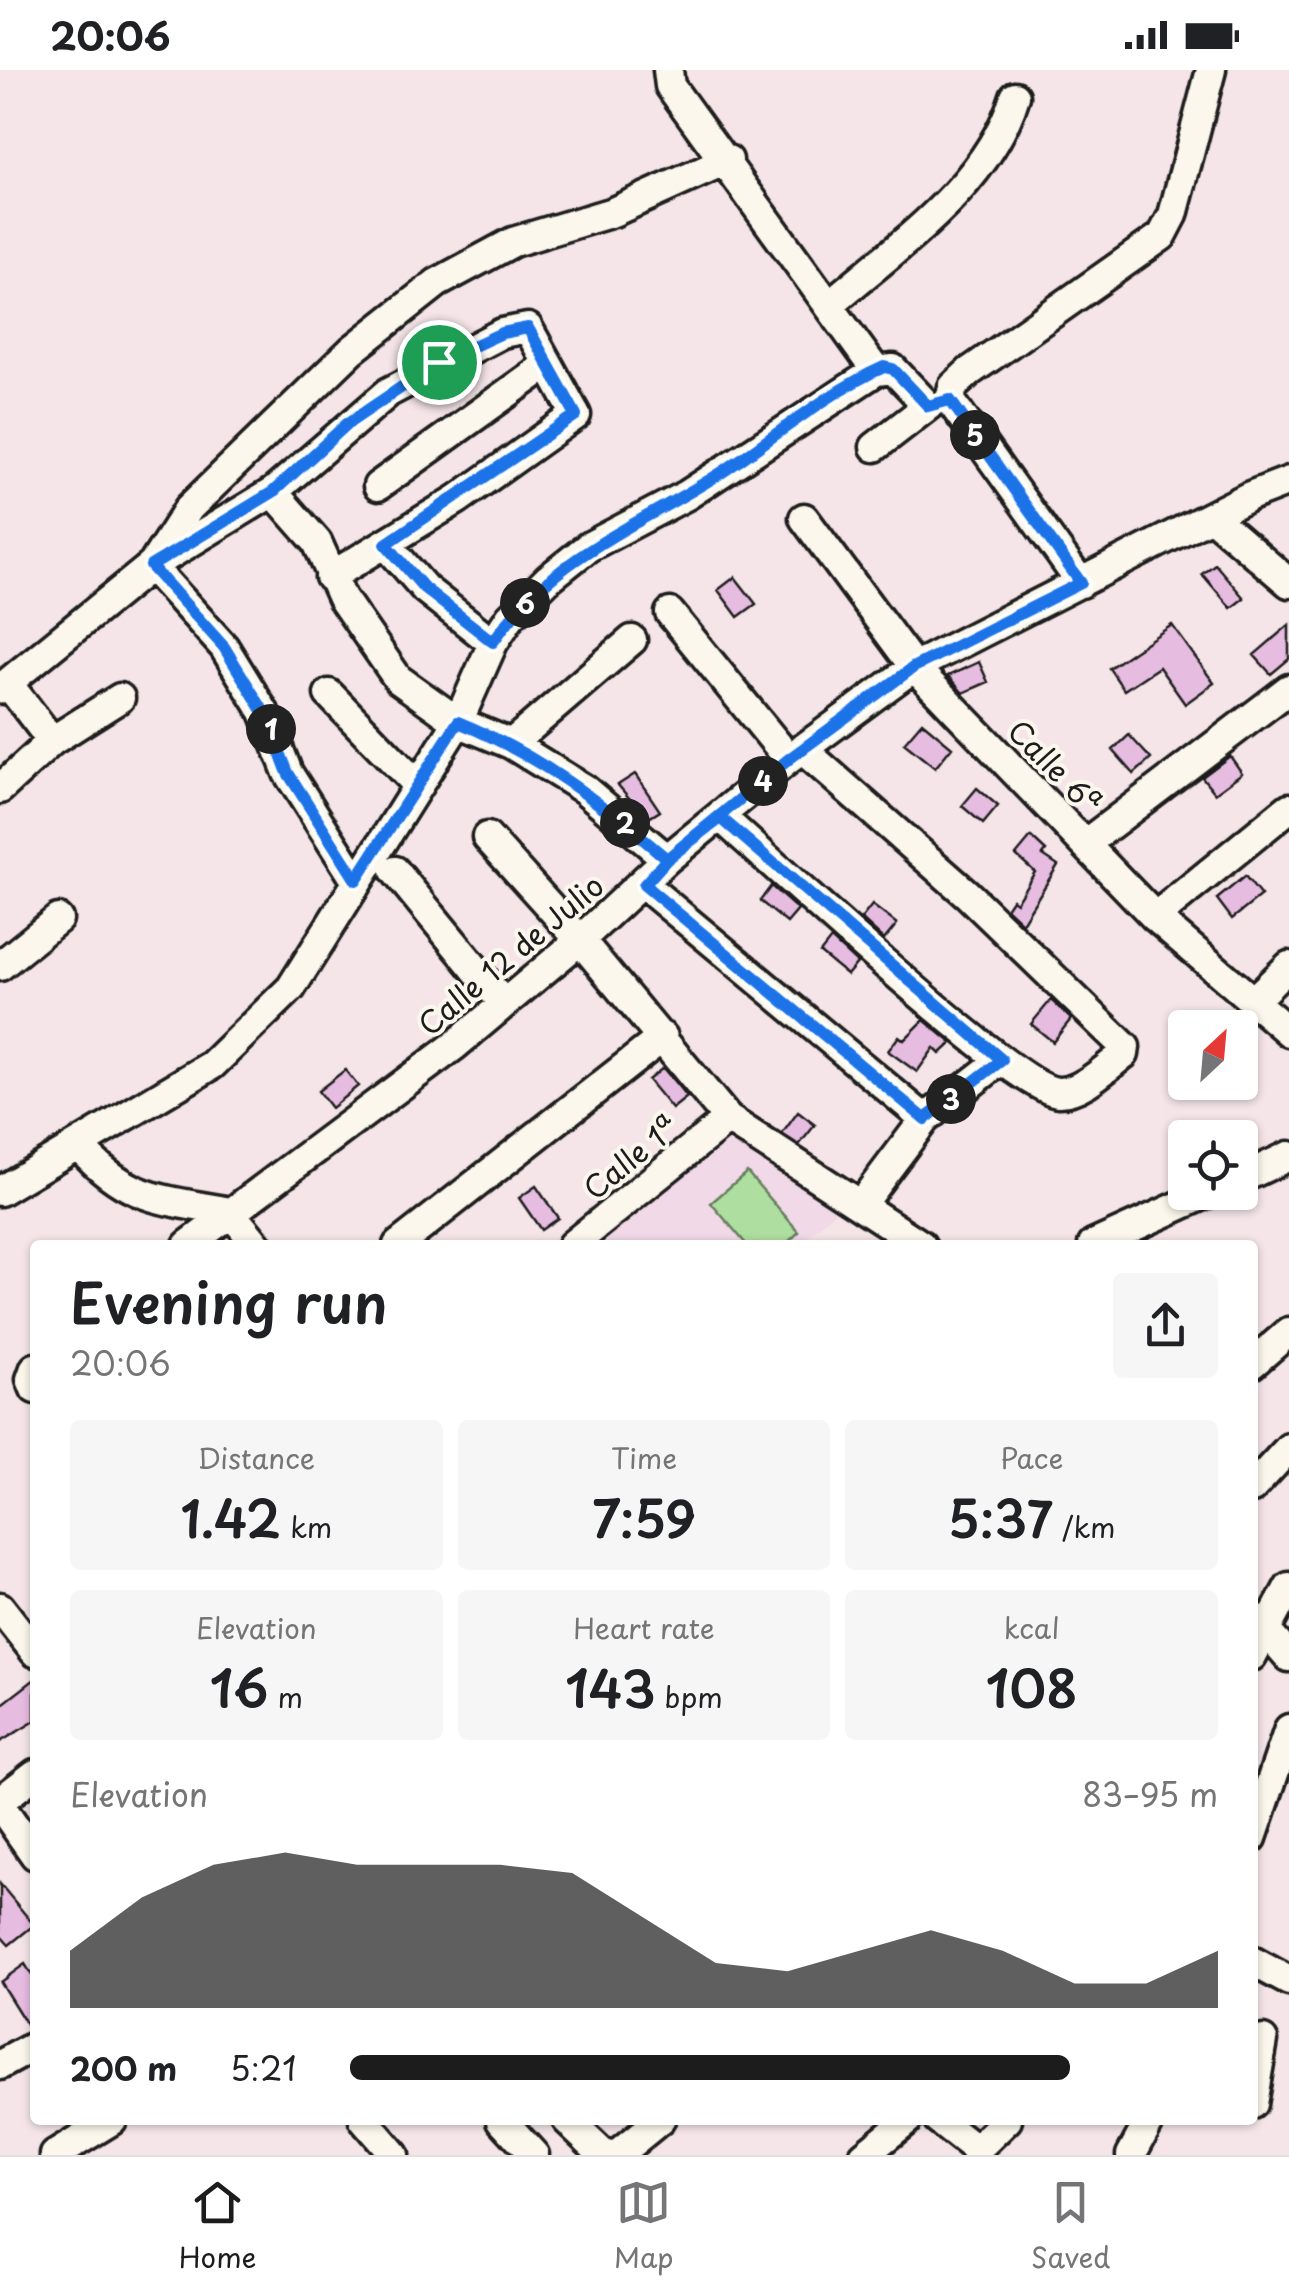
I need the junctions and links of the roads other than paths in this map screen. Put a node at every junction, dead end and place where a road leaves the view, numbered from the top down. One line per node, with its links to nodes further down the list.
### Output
1 (668, 70): 4 (street)
2 (1211, 70): 8 (street)
3 (1015, 96): 5 (street)
4 (728, 160): 5 (street); 16 (street)
5 (829, 305): 7 (street)
6 (548, 364): 11 (street); 12 (street); 15 (street)
7 (876, 371): 8 (street); 22 (street)
8 (939, 403): 9 (street); 18 (street)
9 (875, 447)
10 (1289, 481): 13 (street, Calle 12 de Julio)
11 (378, 486)
12 (273, 492): 16 (street); 17 (street)
13 (1211, 516): 18 (street, Calle 12 de Julio); 19 (street)
14 (804, 518): 23 (street, Calle 6ª)
15 (386, 544): 17 (street); 22 (street)
16 (151, 566): 24 (street); 40 (street)
17 (330, 577): 28 (street)
18 (1081, 583): 23 (street, Calle 12 de Julio)
19 (1289, 583)
20 (670, 613): 31 (street)
21 (632, 640): 30 (street)
22 (493, 642): 28 (street)
23 (914, 667): 31 (street, Calle 12 de Julio); 37 (street, Calle 6ª)
24 (4, 687): 29 (street)
25 (1289, 688): 37 (street)
26 (328, 694): 32 (street)
27 (120, 698): 29 (street)
28 (458, 722): 30 (street); 32 (street)
29 (52, 741): 33 (street)
30 (511, 744): 38 (street)
31 (796, 754): 35 (street, Calle 12 de Julio); 51 (street)
32 (417, 785): 40 (street)
33 (0, 789)
34 (1289, 808): 42 (street)
35 (721, 818): 38 (street, Calle 12 de Julio); 51 (street)
36 (487, 837): 44 (street)
37 (1085, 844): 42 (street, Calle 6ª)
38 (667, 859): 41 (street, Calle 12 de Julio)
39 (395, 872): 48 (street)
40 (356, 880): 54 (street)
41 (644, 885): 44 (street, Calle 12 de Julio); 53 (street)
42 (1155, 917): 47 (street, Calle 6ª)
43 (58, 919): 45 (street)
44 (580, 940): 48 (street, Calle 12 de Julio); 50 (street)
45 (0, 966)
46 (1289, 966): 47 (street)
47 (1253, 1001): 49 (street, Calle 6ª)
48 (504, 1004): 60 (street, Calle 12 de Julio)
49 (1289, 1032)
50 (663, 1038): 52 (street); 63 (street)
51 (1002, 1060): 53 (street)
52 (728, 1119): 58 (street); 64 (street, Calle 1ª)
53 (925, 1119): 58 (street)
54 (80, 1146): 57 (street); 60 (street)
55 (1289, 1156): 56 (street)
56 (1258, 1171)
57 (0, 1191)
58 (861, 1204): 65 (street)
59 (1170, 1210): 66 (street)
60 (230, 1212): 61 (street, Calle 12 de Julio); 62 (street)
61 (194, 1240)
62 (252, 1240)
63 (404, 1240)
64 (578, 1240)
65 (914, 1240)
66 (1104, 1240)
67 (1289, 1332): 68 (street)
68 (1258, 1359)
69 (1289, 1448): 70 (street)
70 (1258, 1482)
71 (1289, 1587): 73 (street)
72 (0, 1607): 74 (street)
73 (1259, 1622): 75 (street)
74 (30, 1646)
75 (1289, 1657)
76 (1289, 1729): 79 (street)
77 (30, 1778): 78 (street)
78 (0, 1803): 80 (street)
79 (1258, 1820)
80 (30, 1848)
81 (1258, 1965): 82 (street)
82 (1289, 1981)
83 (1268, 2042): 86 (street)
84 (30, 2049): 85 (street)
85 (0, 2065)
86 (1258, 2084)
87 (104, 2125): 97 (street)
88 (368, 2125): 98 (street)
89 (507, 2125): 99 (street)
90 (571, 2125): 100 (street)
91 (656, 2125): 96 (street)
92 (901, 2125): 101 (street)
93 (944, 2125): 94 (street)
94 (1002, 2125)
95 (1147, 2125): 102 (street)
96 (636, 2150)
97 (56, 2155)
98 (394, 2155)
99 (534, 2155)
100 (604, 2155)
101 (864, 2155)
102 (1132, 2155)

